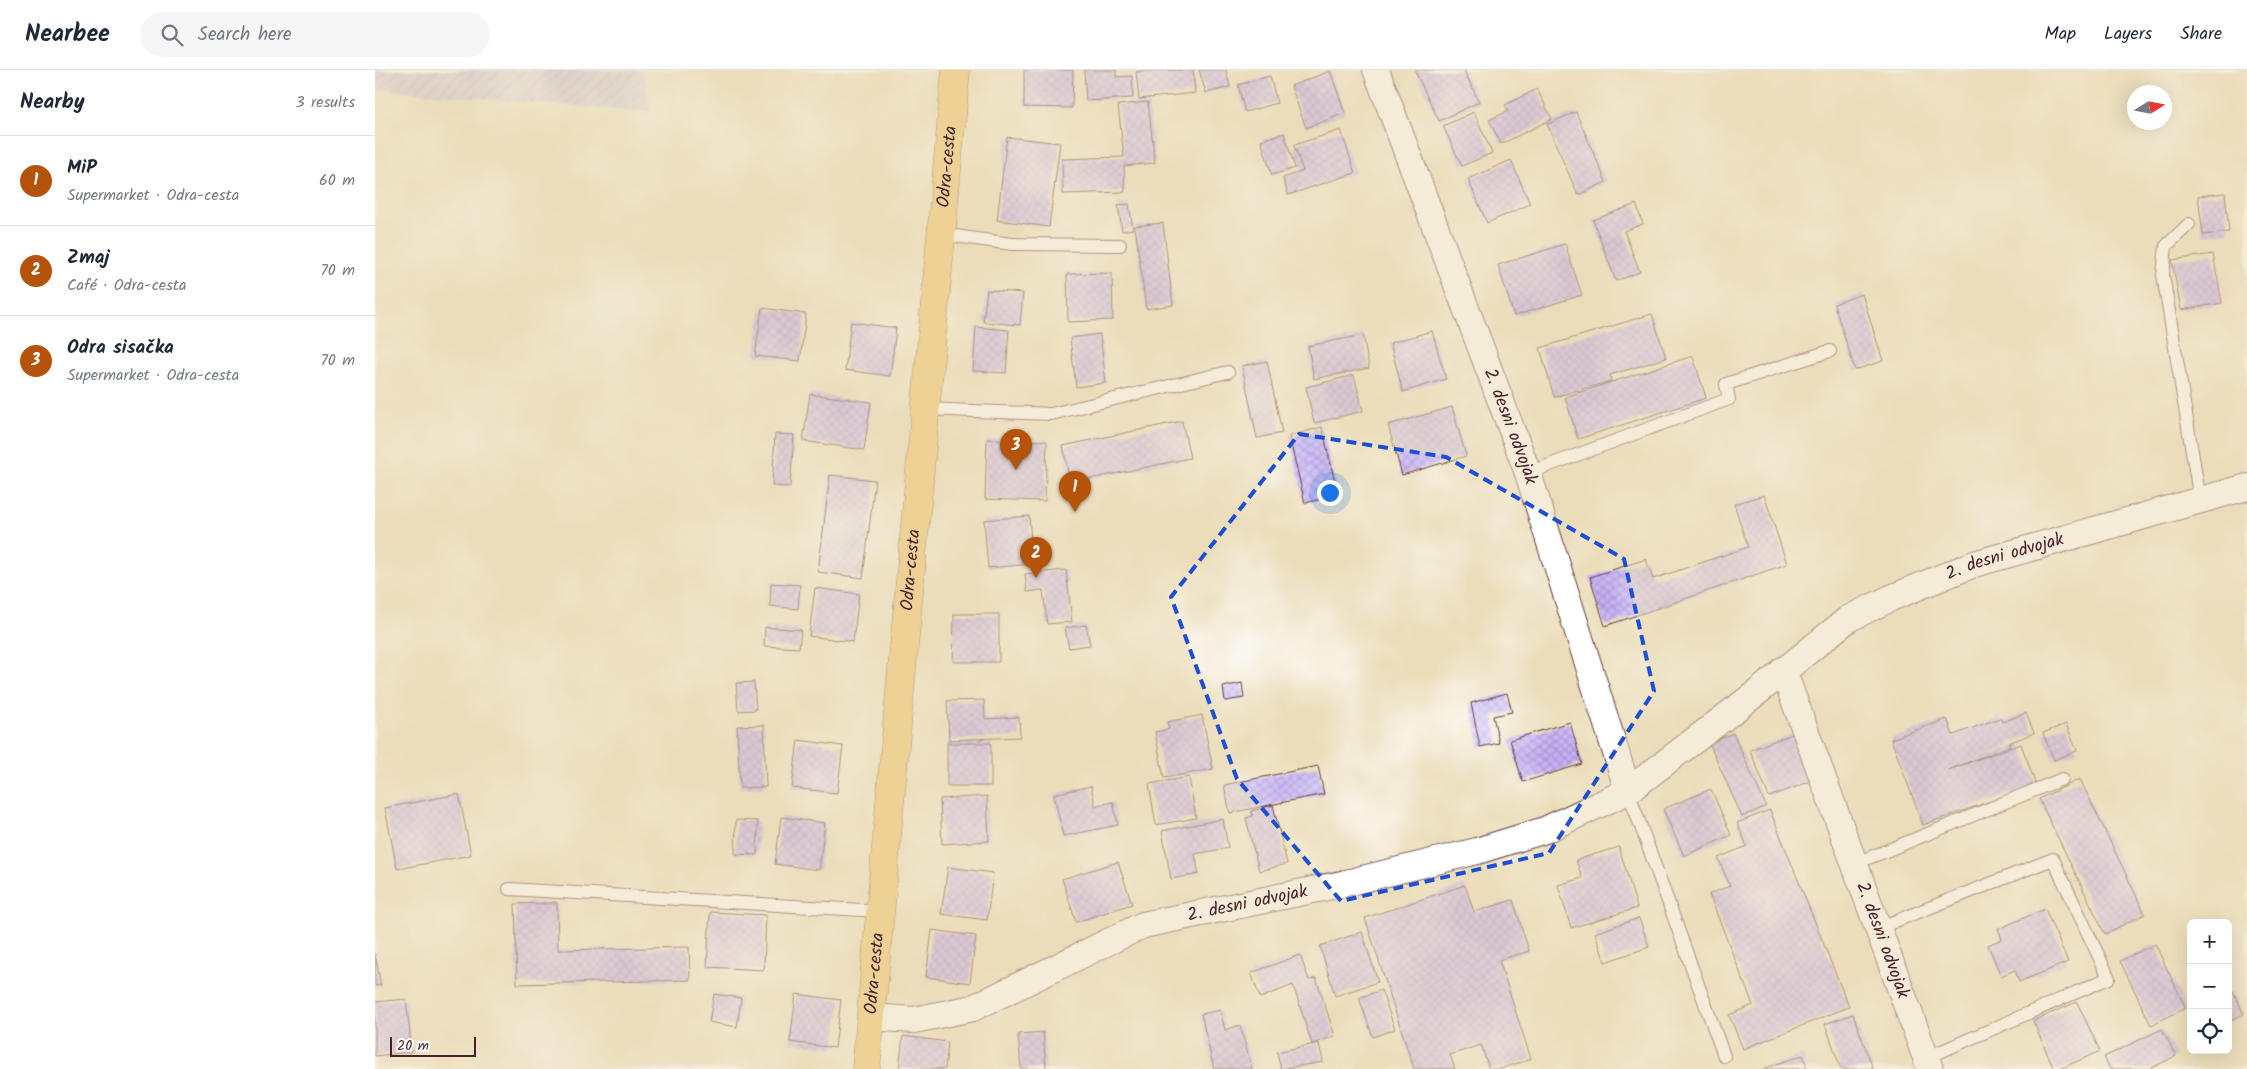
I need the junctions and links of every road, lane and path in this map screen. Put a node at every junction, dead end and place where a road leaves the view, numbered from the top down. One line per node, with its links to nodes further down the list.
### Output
1 (956, 70): 4 (main road, Odra-cesta)
2 (1376, 70): 9 (street, 2. desni odvojak)
3 (2189, 224): 11 (lane)
4 (941, 234): 5 (lane); 8 (main road, Odra-cesta)
5 (1120, 245)
6 (1830, 351): 9 (lane)
7 (1228, 372): 8 (lane)
8 (925, 409): 17 (main road, Odra-cesta)
9 (1528, 473): 14 (street, 2. desni odvojak)
10 (2247, 487): 11 (street, 2. desni odvojak)
11 (2200, 500): 12 (street, 2. desni odvojak)
12 (1783, 670): 14 (street, 2. desni odvojak); 15 (street, 2. desni odvojak)
13 (2062, 779): 15 (lane)
14 (1628, 791): 19 (street, 2. desni odvojak); 20 (lane)
15 (1854, 864): 18 (street, 2. desni odvojak)
16 (509, 889): 17 (lane)
17 (879, 911): 19 (main road, Odra-cesta)
18 (1878, 928): 21 (street, 2. desni odvojak); 21 (lane)
19 (871, 1017): 22 (main road, Odra-cesta)
20 (1724, 1056)
21 (1928, 1063)
22 (866, 1069)

